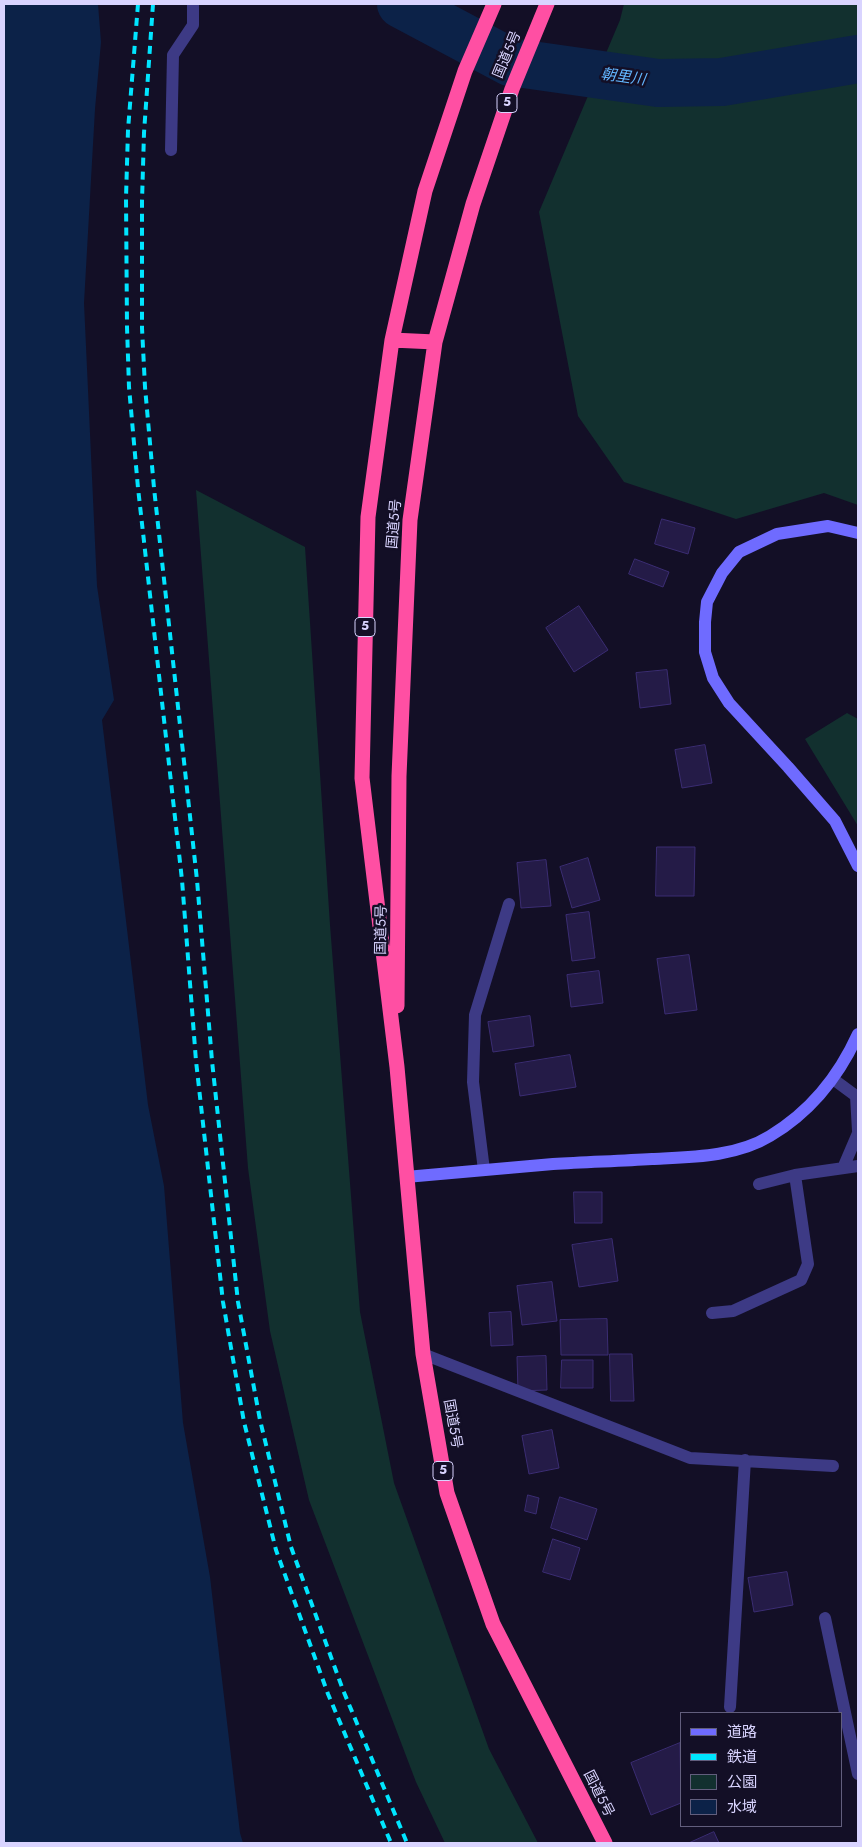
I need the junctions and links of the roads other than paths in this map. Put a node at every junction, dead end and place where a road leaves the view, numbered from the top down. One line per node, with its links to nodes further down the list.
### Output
1 (193, 4): 4 (street)
2 (494, 4): 5 (highway, 国道5号 / 5)
3 (548, 4): 6 (highway, 国道5号 / 5)
4 (171, 150)
5 (392, 340): 6 (highway); 11 (highway, 国道5号 / 5)
6 (435, 342): 11 (highway, 国道5号 / 5)
7 (858, 533): 8 (street)
8 (858, 866)
9 (509, 904): 16 (street)
10 (858, 1034): 12 (street)
11 (397, 1067): 18 (highway, 国道5号 / 5)
12 (833, 1079): 13 (street); 16 (street)
13 (858, 1132): 15 (street)
14 (858, 1166): 15 (street)
15 (843, 1168): 17 (street)
16 (484, 1170): 18 (street)
17 (795, 1174): 19 (street); 20 (street)
18 (406, 1177): 21 (highway, 国道5号 / 5)
19 (759, 1184)
20 (712, 1313)
21 (423, 1354): 22 (street); 27 (highway, 国道5号 / 5)
22 (744, 1460): 23 (street); 25 (street)
23 (833, 1466)
24 (825, 1618): 26 (street)
25 (730, 1707)
26 (858, 1774)
27 (605, 1843)

